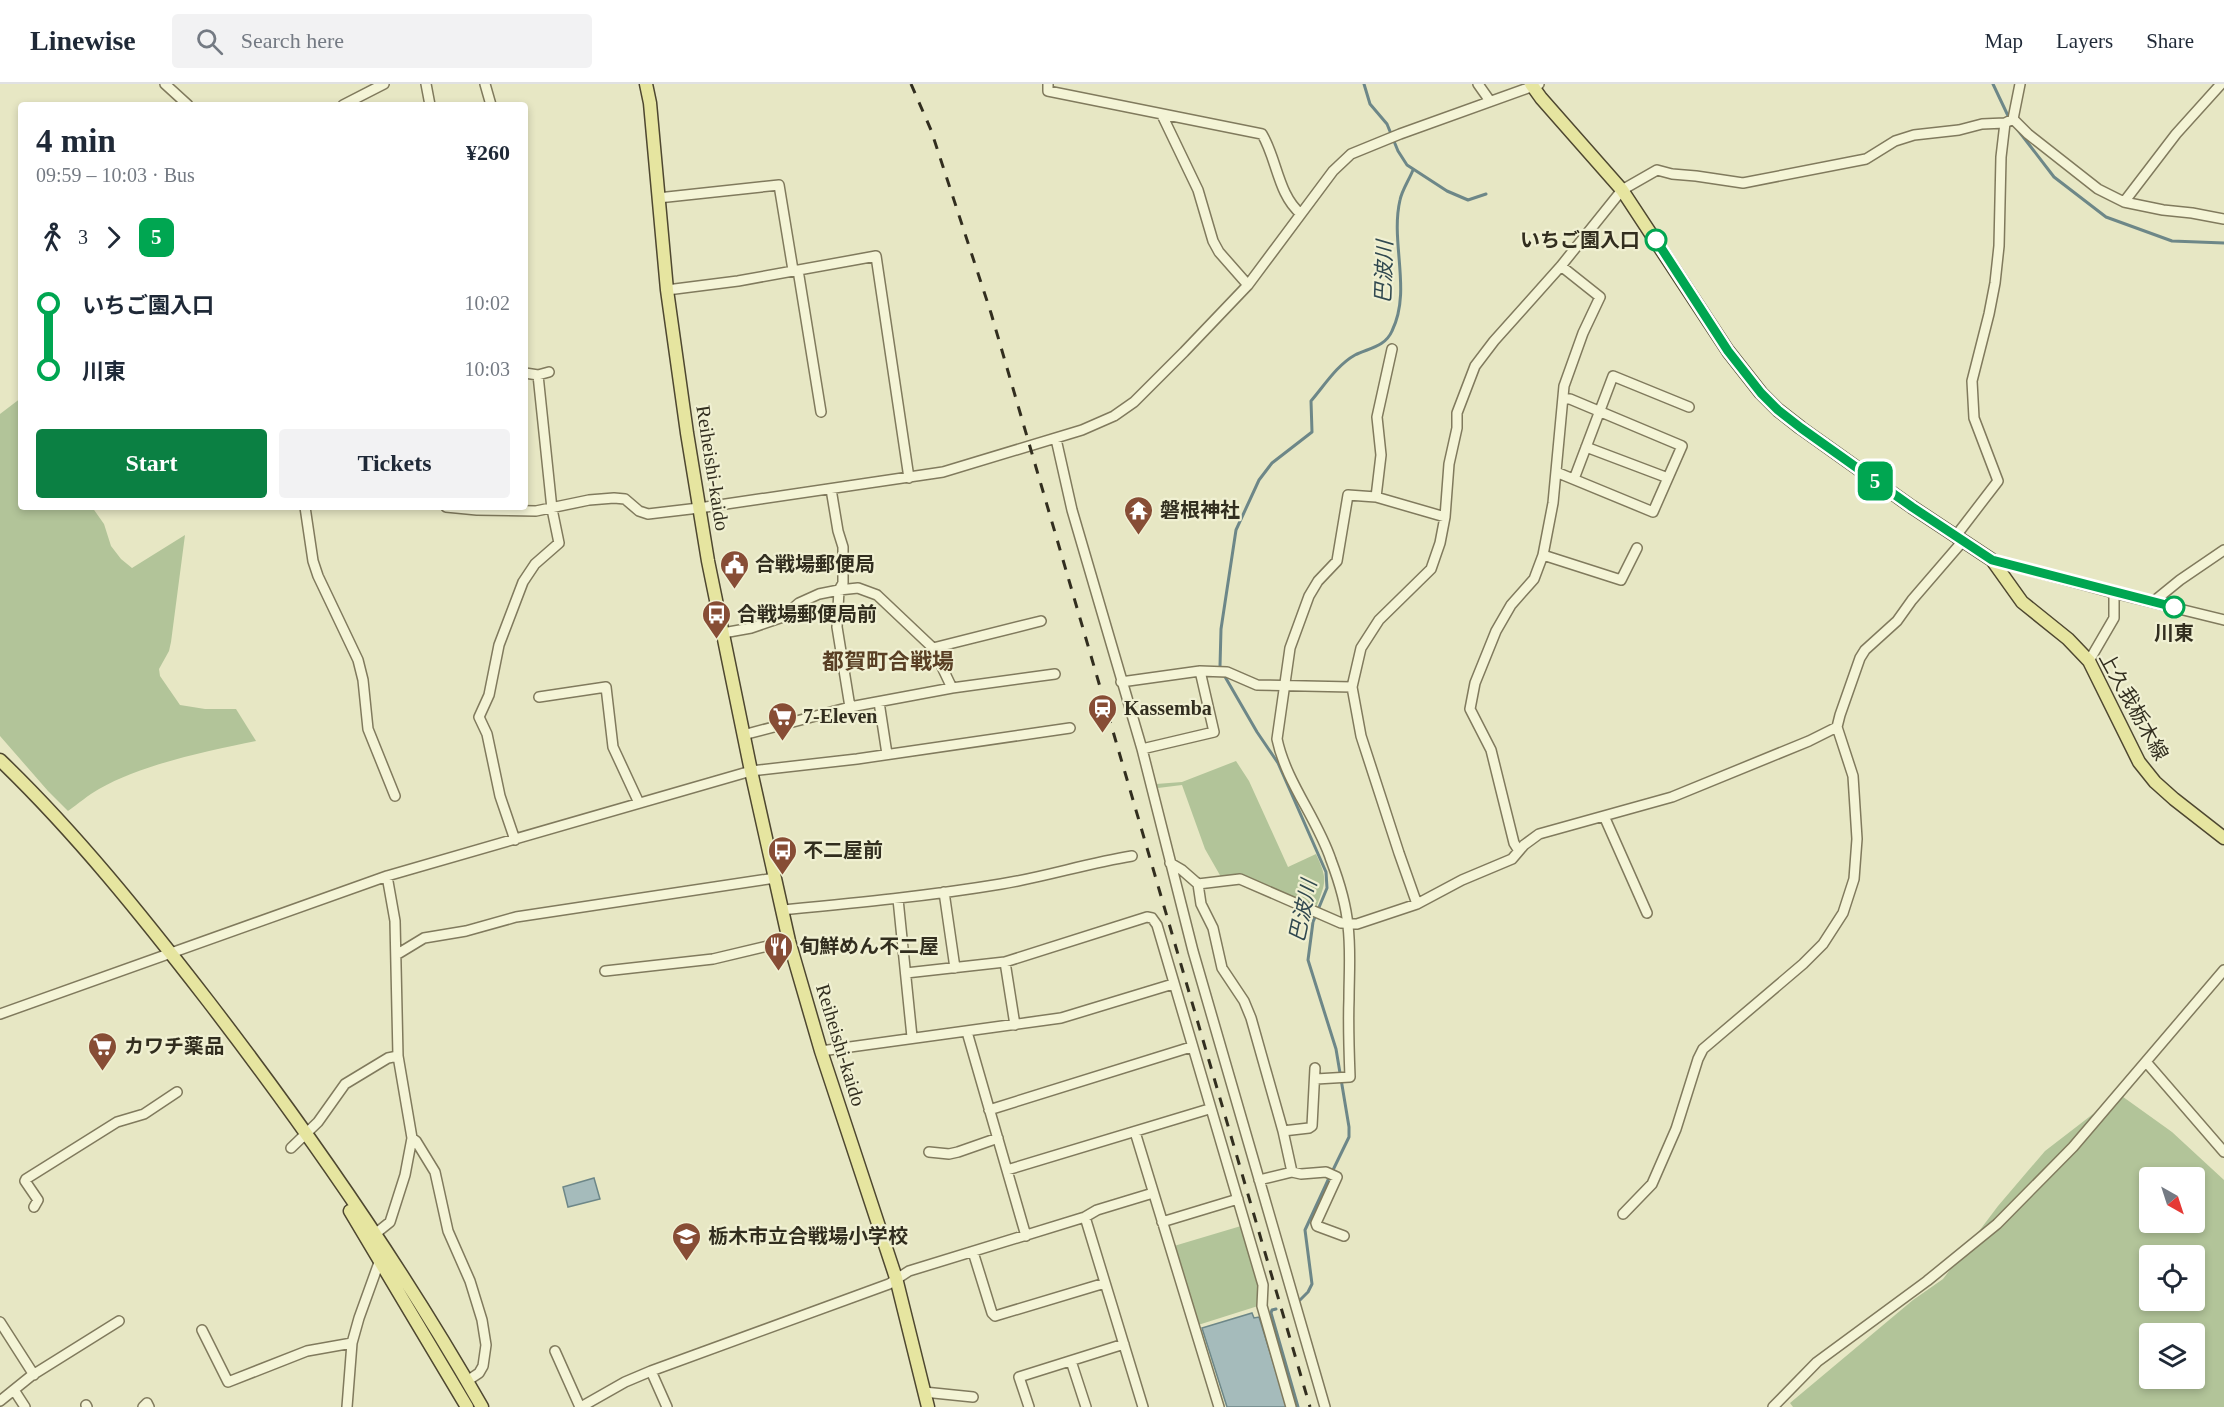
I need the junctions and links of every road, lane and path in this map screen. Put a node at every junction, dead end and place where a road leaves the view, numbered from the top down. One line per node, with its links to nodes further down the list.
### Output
1 (165, 84): 11 (street)
2 (384, 84): 12 (street)
3 (426, 84): 13 (street)
4 (485, 84): 14 (street)
5 (646, 84): 19 (main road, Reiheishi-kaido)
6 (1048, 84): 16 (street)
7 (1478, 84): 15 (street)
8 (2020, 84): 17 (street)
9 (2221, 84): 20 (street)
10 (1534, 85): 15 (street); 18 (main road)
11 (185, 102)
12 (349, 102)
13 (429, 102)
14 (490, 102)
15 (1490, 102): 21 (street)
16 (1162, 115): 21 (street); 25 (street)
17 (2009, 121): 18 (street); 20 (street); 48 (street)
18 (1622, 190): 23 (street); 48 (main road)
19 (658, 198): 24 (street); 26 (main road, Reiheishi-kaido)
20 (2124, 202): 22 (street)
21 (1301, 214): 25 (street)
22 (2224, 219)
23 (1561, 266): 31 (street); 47 (street)
24 (796, 270): 26 (street); 33 (street); 38 (street)
25 (1248, 285): 35 (street)
26 (667, 291): 43 (main road, Reiheishi-kaido)
27 (1392, 349): 42 (street)
28 (549, 372): 30 (street)
29 (528, 373): 30 (street)
30 (538, 375): 44 (street)
31 (1563, 399): 34 (street); 37 (street)
32 (1689, 407): 34 (street)
33 (821, 412)
34 (1600, 412): 36 (street); 39 (street)
35 (1056, 440): 38 (street); 63 (street)
36 (1586, 447): 39 (street); 40 (street)
37 (1556, 472): 40 (street); 51 (street)
38 (909, 478): 41 (street)
39 (1668, 478): 40 (street)
40 (1574, 479)
41 (831, 489): 43 (street); 53 (street)
42 (1376, 497): 47 (street); 64 (street)
43 (699, 508): 44 (street); 58 (main road, Reiheishi-kaido)
44 (552, 509): 46 (street); 83 (street)
45 (305, 510): 79 (street)
46 (498, 510)
47 (1445, 518): 65 (street)
48 (1959, 539): 52 (main road); 70 (street)
49 (1637, 548): 51 (street)
50 (2224, 550): 55 (street)
51 (1543, 555): 84 (street)
52 (1992, 560): 54 (street); 60 (main road, 上久我栃木線)
53 (839, 590): 58 (street); 59 (street); 69 (street)
54 (2114, 593): 55 (street); 60 (street)
55 (2153, 602): 56 (street)
56 (2224, 620)
57 (1041, 621): 59 (street)
58 (723, 633): 72 (main road, Reiheishi-kaido)
59 (933, 648): 66 (street)
60 (2089, 661): 82 (main road, 上久我栃木線)
61 (1200, 670): 63 (street); 64 (street); 73 (street)
62 (1055, 674): 66 (street)
63 (1121, 682): 73 (street)
64 (1284, 686): 65 (street); 95 (street)
65 (1352, 687): 92 (street)
66 (952, 688): 68 (street)
67 (539, 697): 80 (street)
68 (879, 702): 69 (street); 75 (street)
69 (850, 707): 72 (street)
70 (1837, 727): 81 (street); 132 (street)
71 (1070, 728): 75 (street)
72 (743, 735): 77 (main road, Reiheishi-kaido)
73 (1142, 749): 86 (street)
74 (0, 754): 78 (street)
75 (887, 754): 77 (street)
76 (0, 760): 78 (main road)
77 (751, 771): 80 (street); 88 (main road, Reiheishi-kaido)
78 (15, 775): 97 (main road)
79 (395, 796)
80 (639, 803): 83 (street)
81 (1604, 816): 84 (street); 94 (street)
82 (2224, 838)
83 (515, 840): 87 (street)
84 (1519, 851): 92 (street)
85 (1132, 856): 90 (street)
86 (1170, 863): 89 (street); 128 (street)
87 (387, 876): 97 (street); 98 (street)
88 (775, 878): 93 (main road, Reiheishi-kaido); 98 (street)
89 (1198, 884): 95 (street); 118 (street)
90 (944, 892): 91 (street); 100 (street)
91 (898, 898): 93 (street); 103 (street)
92 (1418, 904): 95 (street)
93 (782, 910): 96 (main road, Reiheishi-kaido)
94 (1647, 913)
95 (1348, 925): 114 (street)
96 (789, 941): 102 (street); 110 (main road, Reiheishi-kaido)
97 (171, 953): 105 (street); 120 (main road)
98 (396, 955): 111 (street)
99 (1005, 962): 100 (street); 104 (street); 106 (street)
100 (955, 968): 103 (street)
101 (2224, 969): 112 (street)
102 (604, 971)
103 (906, 974): 108 (street)
104 (1173, 984): 106 (street); 109 (street)
105 (0, 1014)
106 (1015, 1024): 107 (street)
107 (967, 1032): 108 (street); 117 (street)
108 (912, 1037): 110 (street)
109 (1191, 1047): 116 (street); 117 (street)
110 (821, 1051): 140 (main road, Reiheishi-kaido)
111 (398, 1056): 120 (street); 121 (street)
112 (2146, 1063): 125 (street); 171 (street)
113 (1316, 1068): 114 (street)
114 (1316, 1079): 118 (street)
115 (177, 1092): 131 (street)
116 (1209, 1109): 119 (street); 130 (street)
117 (989, 1110): 122 (street)
118 (1283, 1131): 127 (street)
119 (1136, 1132): 126 (street); 129 (street)
120 (307, 1134): 123 (street); 135 (main road); 139 (main road)
121 (412, 1138): 135 (street); 151 (street)
122 (998, 1138): 124 (street); 126 (street)
123 (291, 1148)
124 (928, 1152)
125 (2224, 1152)
126 (1007, 1170): 136 (street)
127 (1292, 1172): 128 (street); 137 (street)
128 (1259, 1180): 170 (street)
129 (1153, 1193): 133 (street); 134 (street)
130 (1238, 1199): 134 (street); 169 (street)
131 (34, 1207)
132 (1623, 1214)
133 (1085, 1217): 136 (street); 141 (street)
134 (1162, 1222): 168 (street)
135 (375, 1234): 139 (main road)
136 (1026, 1236): 138 (street)
137 (1344, 1236)
138 (973, 1252): 140 (street); 141 (street)
139 (383, 1255): 145 (street); 151 (main road); 160 (main road)
140 (896, 1278): 149 (street); 153 (main road, Reiheishi-kaido)
141 (1105, 1283): 146 (street)
142 (119, 1321): 150 (street)
143 (0, 1322): 150 (street)
144 (202, 1330): 145 (street)
145 (352, 1343): 159 (street)
146 (1124, 1344): 148 (street); 167 (street)
147 (555, 1351): 162 (street)
148 (1071, 1361): 165 (street); 166 (street)
149 (651, 1371): 162 (street); 163 (street)
150 (34, 1375): 152 (street)
151 (467, 1381): 161 (main road)
152 (14, 1390): 155 (street); 156 (street)
153 (924, 1392): 154 (street); 164 (main road, Reiheishi-kaido)
154 (973, 1397)
155 (0, 1401)
156 (25, 1407)
157 (143, 1407): 158 (street)
158 (149, 1407)
159 (347, 1407)
160 (467, 1407)
161 (482, 1407)
162 (580, 1407)
163 (668, 1407)
164 (928, 1407)
165 (1029, 1407)
166 (1086, 1407)
167 (1143, 1407)
168 (1219, 1407)
169 (1292, 1407)
170 (1325, 1407)
171 (1773, 1407)

